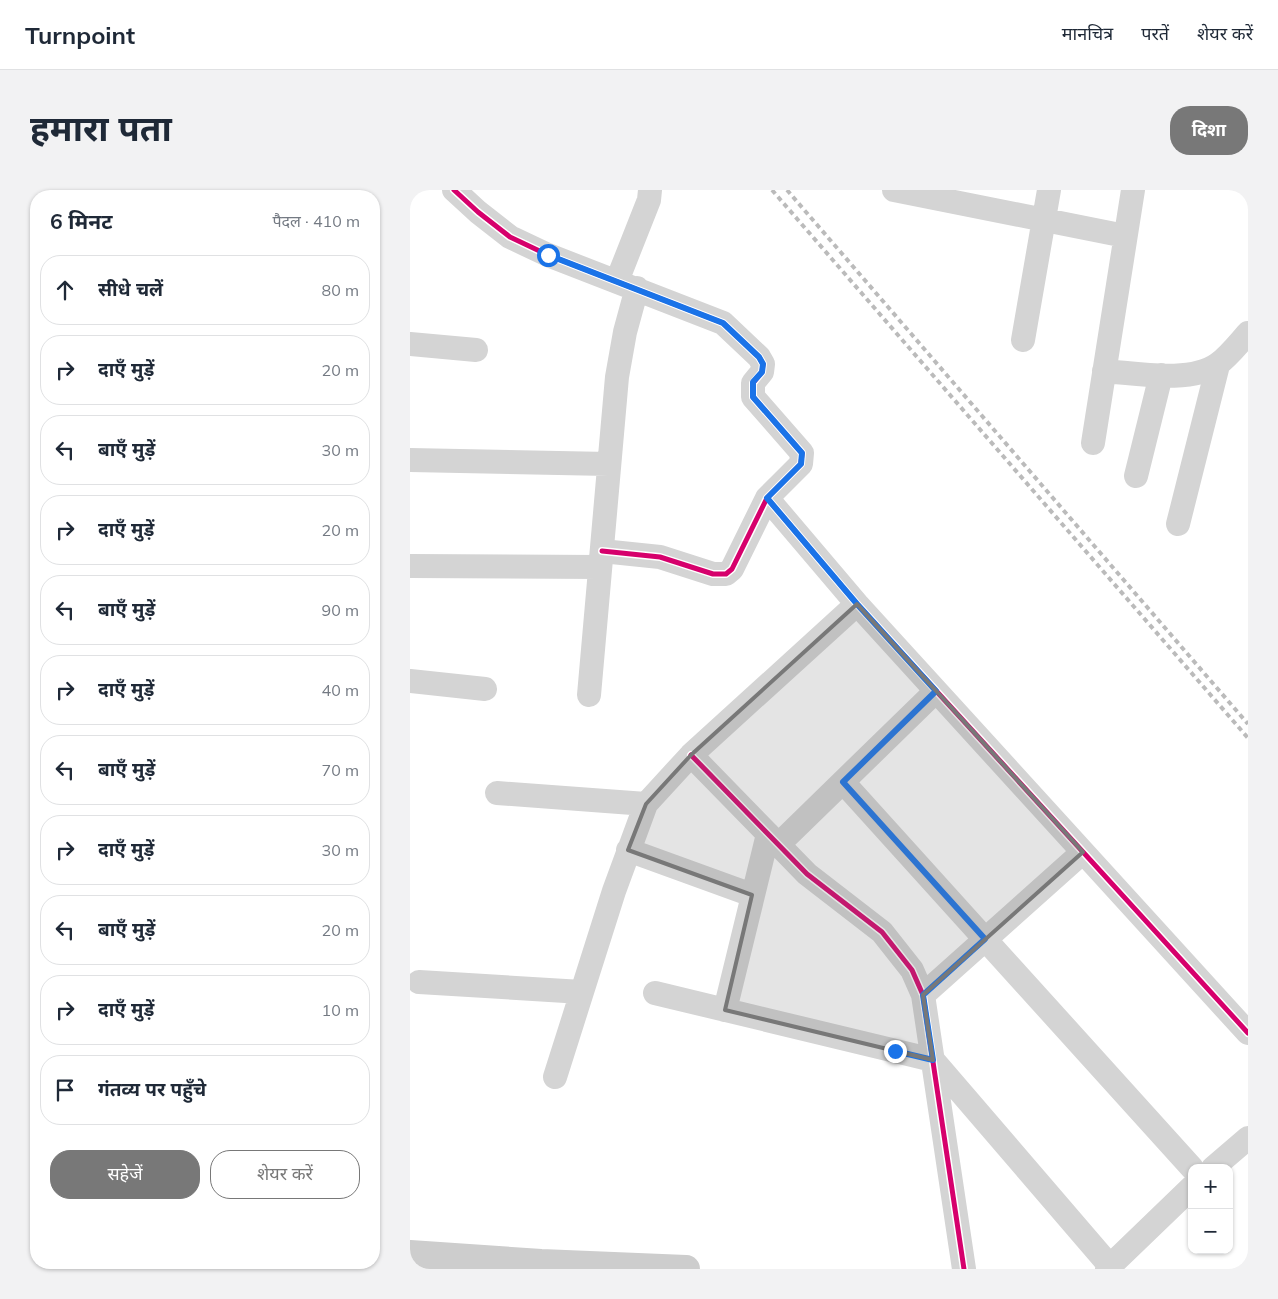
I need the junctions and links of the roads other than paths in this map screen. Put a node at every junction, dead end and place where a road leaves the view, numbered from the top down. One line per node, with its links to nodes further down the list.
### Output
1 (454, 190): 8 (street)
2 (650, 190): 8 (street)
3 (894, 190): 6 (street)
4 (1049, 190): 6 (street)
5 (1133, 190): 7 (street)
6 (1044, 220): 7 (street); 10 (street)
7 (1125, 236): 14 (street)
8 (627, 285): 18 (street); 20 (street)
9 (1248, 333): 13 (street)
10 (1023, 340)
11 (410, 344): 12 (street)
12 (476, 350)
13 (1218, 365): 15 (street); 21 (street)
14 (1104, 371): 15 (street); 16 (street)
15 (1161, 376): 19 (street)
16 (1093, 442)
17 (410, 460): 18 (street)
18 (609, 464): 22 (street)
19 (1136, 476)
20 (767, 498): 22 (street); 24 (street)
21 (1178, 524)
22 (601, 559): 23 (street); 28 (street)
23 (410, 566)
24 (857, 604): 27 (street); 29 (street)
25 (410, 681): 26 (street)
26 (485, 689)
27 (936, 691): 30 (street); 35 (street)
28 (589, 695)
29 (691, 755): 32 (street); 33 (street)
30 (843, 782): 33 (street); 37 (street)
31 (497, 793): 32 (street)
32 (646, 804): 34 (street)
33 (773, 840): 36 (street); 41 (street)
34 (628, 850): 36 (street); 39 (street)
35 (1083, 852): 37 (street); 43 (street)
36 (752, 894): 42 (street)
37 (985, 939): 41 (street); 47 (street)
38 (418, 982): 39 (street)
39 (582, 992): 45 (street)
40 (655, 992): 42 (street)
41 (923, 995): 44 (street)
42 (725, 1010): 44 (street)
43 (1248, 1033)
44 (933, 1060): 51 (street); 53 (street)
45 (555, 1077)
46 (1248, 1138): 48 (street)
47 (1188, 1164)
48 (1218, 1164)
49 (1188, 1191): 51 (street)
50 (410, 1254): 52 (main road)
51 (1108, 1268)
52 (686, 1269)
53 (964, 1269)

